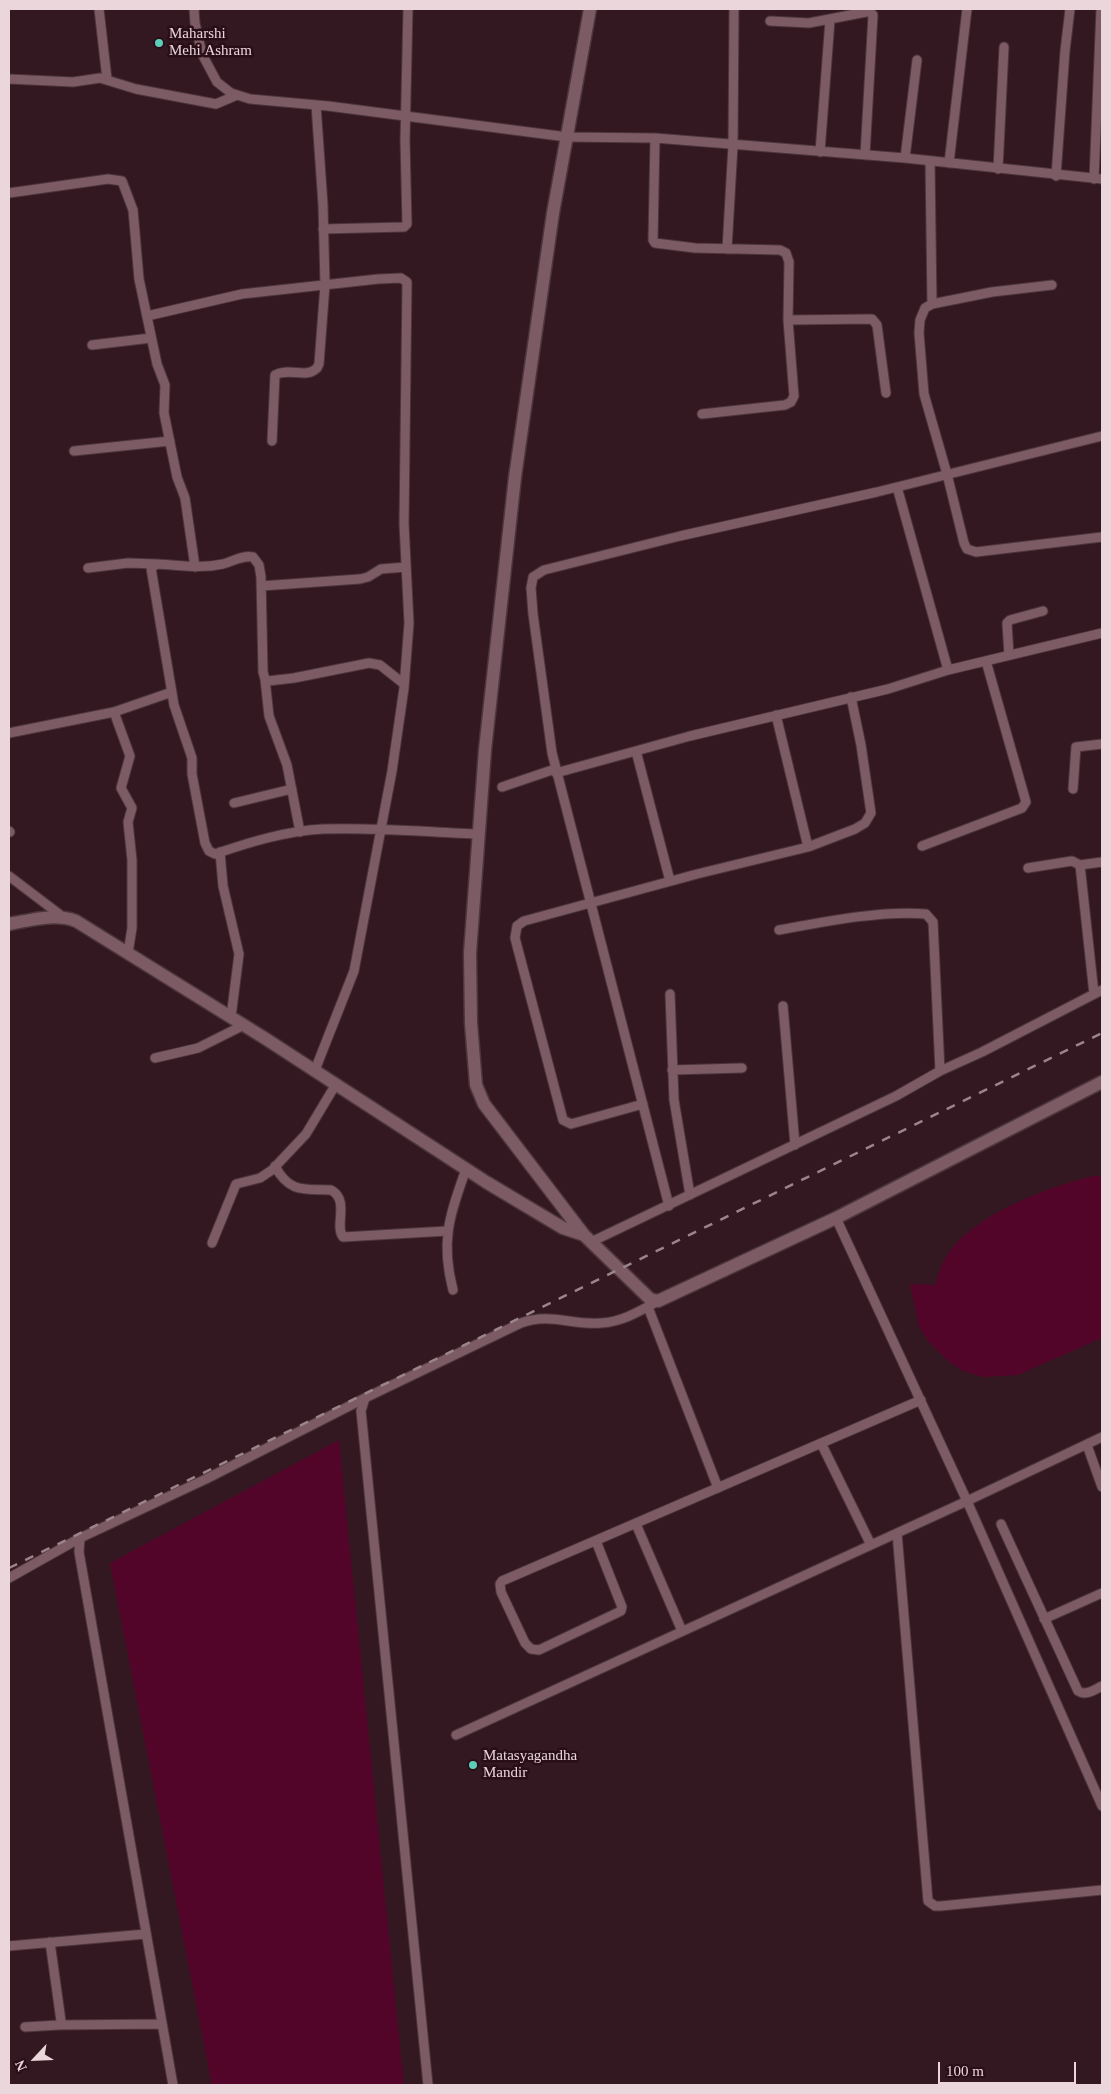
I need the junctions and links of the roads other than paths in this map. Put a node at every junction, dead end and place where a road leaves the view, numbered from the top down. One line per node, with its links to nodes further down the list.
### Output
1 (99, 9): 14 (street)
2 (194, 9): 15 (street)
3 (408, 9): 17 (street)
4 (590, 9): 18 (main road)
5 (734, 9): 20 (street)
6 (967, 9): 25 (street)
7 (1070, 9): 27 (street)
8 (1101, 9): 28 (street)
9 (830, 20): 10 (street); 21 (street); 22 (street)
10 (770, 22)
11 (1004, 47): 26 (street)
12 (917, 60): 23 (street)
13 (9, 78): 14 (street)
14 (108, 79): 15 (street)
15 (237, 95): 16 (street)
16 (316, 105): 17 (street); 30 (street)
17 (406, 116): 18 (street); 30 (street)
18 (567, 137): 19 (street); 74 (main road)
19 (656, 138): 20 (street); 31 (street)
20 (733, 145): 21 (street); 31 (street)
21 (820, 152): 22 (street)
22 (865, 155): 23 (street)
23 (905, 158): 24 (street)
24 (930, 161): 25 (street); 34 (street)
25 (949, 164): 26 (street)
26 (998, 169): 27 (street)
27 (1056, 176): 28 (street)
28 (1098, 179)
29 (9, 193): 35 (street)
30 (323, 229): 32 (street)
31 (727, 249): 36 (street)
32 (325, 285): 35 (street); 42 (street); 50 (street)
33 (1052, 285): 34 (street)
34 (932, 304): 45 (street)
35 (147, 316): 37 (street)
36 (788, 320): 39 (street); 40 (street)
37 (151, 338): 38 (street); 43 (street)
38 (92, 344)
39 (886, 392)
40 (702, 414)
41 (1102, 436): 45 (street)
42 (272, 441)
43 (170, 442): 44 (street); 49 (street)
44 (74, 451)
45 (947, 474): 46 (street); 47 (street)
46 (897, 487): 57 (street); 67 (street)
47 (1102, 537)
48 (157, 564): 49 (street); 51 (street); 60 (street)
49 (195, 567): 52 (street)
50 (406, 567): 52 (street); 59 (street)
51 (88, 568)
52 (261, 586): 58 (street)
53 (1043, 611): 55 (street)
54 (1102, 633): 55 (street)
55 (1009, 655): 56 (street)
56 (986, 661): 57 (street); 75 (street)
57 (948, 670): 61 (street)
58 (265, 679): 59 (street); 70 (street)
59 (404, 684): 72 (street)
60 (172, 692): 62 (street); 77 (street)
61 (851, 697): 63 (street); 76 (street)
62 (114, 712): 64 (street); 87 (street)
63 (776, 715): 66 (street); 76 (street)
64 (9, 733)
65 (1102, 744): 69 (street)
66 (636, 751): 67 (street); 82 (street)
67 (556, 771): 68 (street); 83 (street)
68 (502, 787)
69 (1073, 788)
70 (292, 789): 71 (street); 73 (street)
71 (234, 803)
72 (380, 829): 73 (street); 74 (street); 95 (street)
73 (300, 832): 77 (street)
74 (479, 834): 108 (main road)
75 (922, 846)
76 (808, 847): 82 (street)
77 (220, 852): 91 (street)
78 (1102, 862): 79 (street)
79 (1080, 865): 80 (street); 88 (street)
80 (1028, 868)
81 (9, 876): 84 (street)
82 (670, 881): 83 (street)
83 (590, 902): 100 (street); 100 (street)
84 (64, 917): 85 (main road); 87 (main road)
85 (9, 924)
86 (779, 930): 97 (street)
87 (128, 953): 91 (main road)
88 (1098, 992): 97 (street)
89 (670, 994): 96 (street)
90 (783, 1006): 101 (street)
91 (231, 1017): 92 (main road)
92 (244, 1025): 93 (street); 95 (main road)
93 (155, 1058)
94 (742, 1068): 96 (street)
95 (314, 1070): 99 (main road)
96 (672, 1070): 104 (street)
97 (940, 1071): 101 (street)
98 (1102, 1082): 106 (main road)
99 (336, 1084): 102 (street); 103 (main road)
100 (643, 1104): 105 (street)
101 (795, 1145): 104 (street)
102 (275, 1166): 107 (street); 109 (street)
103 (466, 1169): 107 (street); 108 (main road)
104 (690, 1196): 105 (street)
105 (669, 1206): 108 (street)
106 (836, 1218): 111 (main road); 113 (street)
107 (447, 1232): 110 (street)
108 (587, 1238): 111 (main road)
109 (212, 1243)
110 (453, 1290)
111 (653, 1304): 112 (street); 118 (street)
112 (365, 1398): 123 (street); 141 (street)
113 (921, 1400): 115 (street); 119 (street)
114 (1102, 1437): 116 (street)
115 (821, 1443): 118 (street); 125 (street)
116 (1086, 1445): 117 (street); 119 (street)
117 (1102, 1487)
118 (718, 1488): 120 (street)
119 (967, 1501): 122 (street); 132 (street)
120 (636, 1524): 124 (street); 129 (street)
121 (1001, 1524): 128 (street)
122 (897, 1534): 125 (street); 133 (street)
123 (80, 1538): 126 (street); 134 (street)
124 (596, 1541): 124 (street)
125 (871, 1545): 129 (street)
126 (9, 1578)
127 (1102, 1593): 128 (street)
128 (1044, 1619): 130 (street)
129 (682, 1631): 131 (street)
130 (1102, 1686)
131 (456, 1734)
132 (1102, 1806)
133 (1102, 1890)
134 (146, 1934): 135 (street); 138 (street)
135 (50, 1942): 136 (street); 137 (street)
136 (9, 1946)
137 (60, 2024): 138 (street); 139 (street)
138 (162, 2024): 140 (street)
139 (25, 2027)
140 (173, 2085)
141 (428, 2085)

